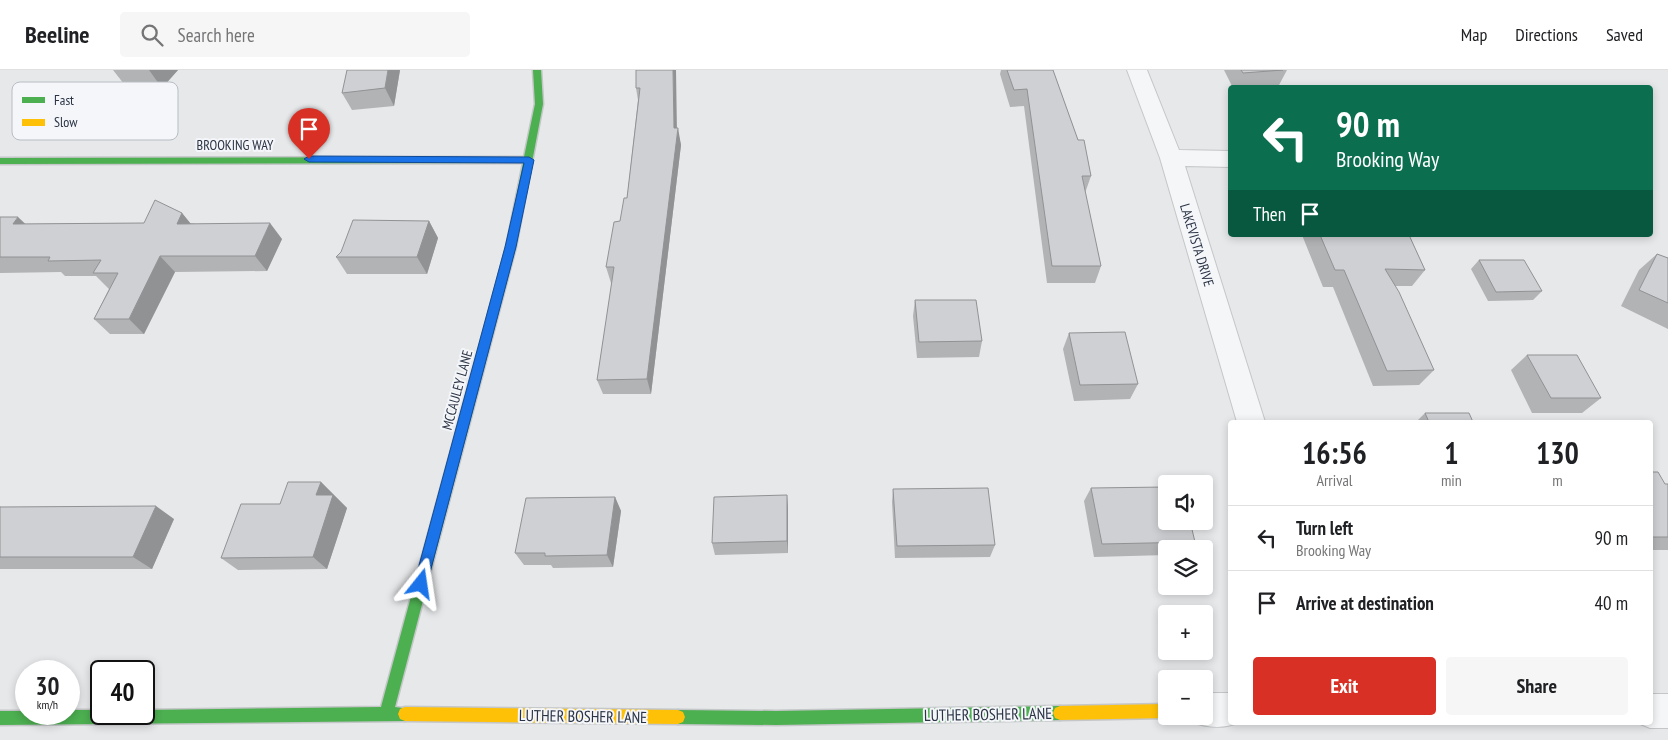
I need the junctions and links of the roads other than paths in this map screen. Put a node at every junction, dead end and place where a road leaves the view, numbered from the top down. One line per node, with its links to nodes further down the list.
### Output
1 (537, 70): 5 (street, MCCAULEY LANE)
2 (1137, 70): 3 (street, LAKEVISTA DRIVE)
3 (1171, 158): 4 (street); 7 (street, LAKEVISTA DRIVE)
4 (1228, 159)
5 (529, 160): 6 (street, BROOKING WAY); 13 (street, MCCAULEY LANE)
6 (0, 161)
7 (1250, 420)
8 (1213, 710): 9 (street)
9 (1228, 710)
10 (1158, 711): 13 (street, LUTHER BOSHER LANE)
11 (1653, 711): 12 (street)
12 (1668, 711)
13 (386, 714): 14 (street, LUTHER BOSHER LANE)
14 (0, 718)

